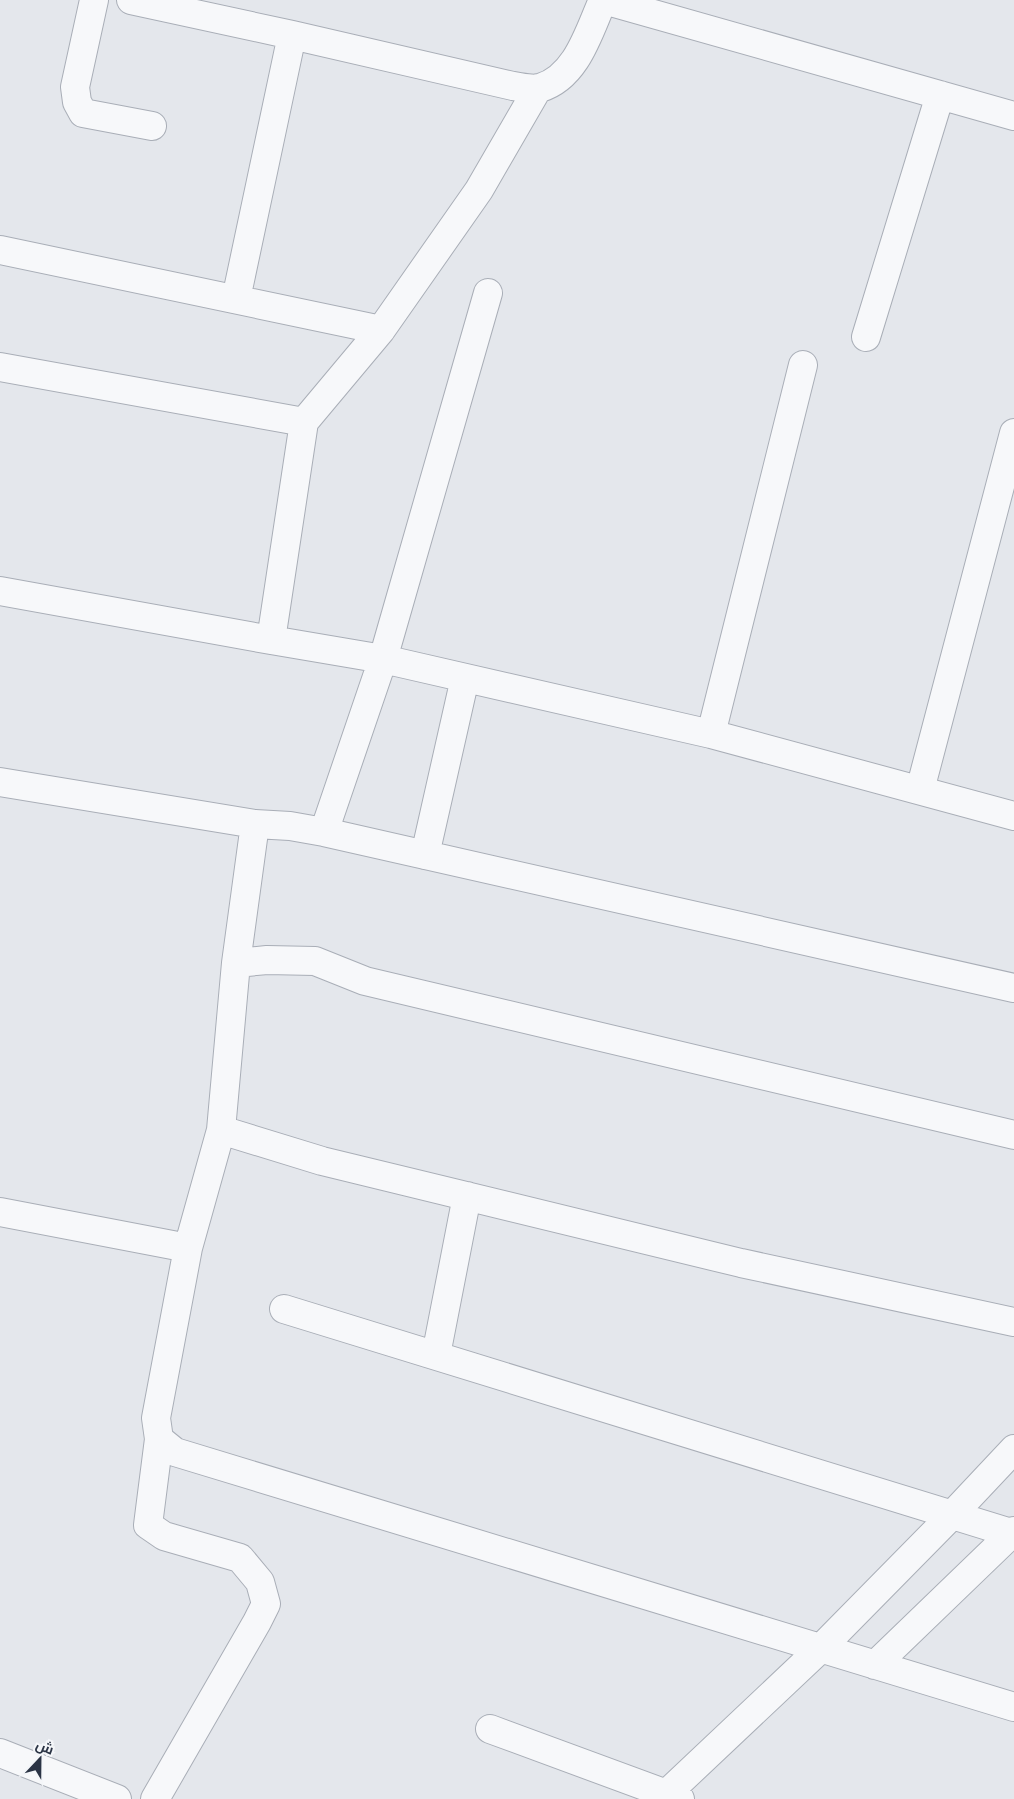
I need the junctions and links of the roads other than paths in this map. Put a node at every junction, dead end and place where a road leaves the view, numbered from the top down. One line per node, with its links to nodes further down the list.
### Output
1 (94, 0): 8 (street)
2 (131, 0): 4 (street)
3 (604, 0): 5 (street); 6 (street)
4 (292, 35): 5 (street); 11 (street)
5 (538, 88): 12 (street)
6 (940, 95): 7 (street); 13 (street)
7 (1014, 116)
8 (152, 126)
9 (0, 250): 11 (street)
10 (488, 293): 20 (street)
11 (236, 299): 12 (street)
12 (381, 330): 16 (street)
13 (866, 337)
14 (803, 365): 22 (street)
15 (0, 367): 16 (street)
16 (304, 422): 19 (street)
17 (1014, 433): 24 (street)
18 (0, 591): 19 (street)
19 (271, 640): 20 (street)
20 (383, 659): 21 (street); 27 (street)
21 (465, 678): 22 (street); 28 (street)
22 (711, 734): 24 (street)
23 (0, 782): 26 (street)
24 (920, 790): 25 (street)
25 (1014, 816)
26 (255, 824): 27 (street); 29 (street)
27 (324, 832): 28 (street)
28 (425, 854): 30 (street)
29 (236, 963): 31 (street); 32 (street)
30 (1014, 988)
31 (221, 1130): 33 (street); 35 (street)
32 (1014, 1135)
33 (467, 1196): 37 (street); 38 (street)
34 (0, 1212): 35 (street)
35 (188, 1248): 39 (street)
36 (284, 1309): 38 (street)
37 (1014, 1322)
38 (436, 1355): 41 (street)
39 (159, 1439): 43 (street); 50 (street)
40 (1014, 1449): 41 (street)
41 (952, 1515): 42 (street); 43 (street)
42 (1013, 1533): 44 (street)
43 (821, 1648): 44 (street); 48 (street)
44 (875, 1664): 45 (street)
45 (1014, 1707)
46 (490, 1729): 48 (street)
47 (0, 1753): 49 (street)
48 (669, 1797)
49 (117, 1799)
50 (155, 1799)

